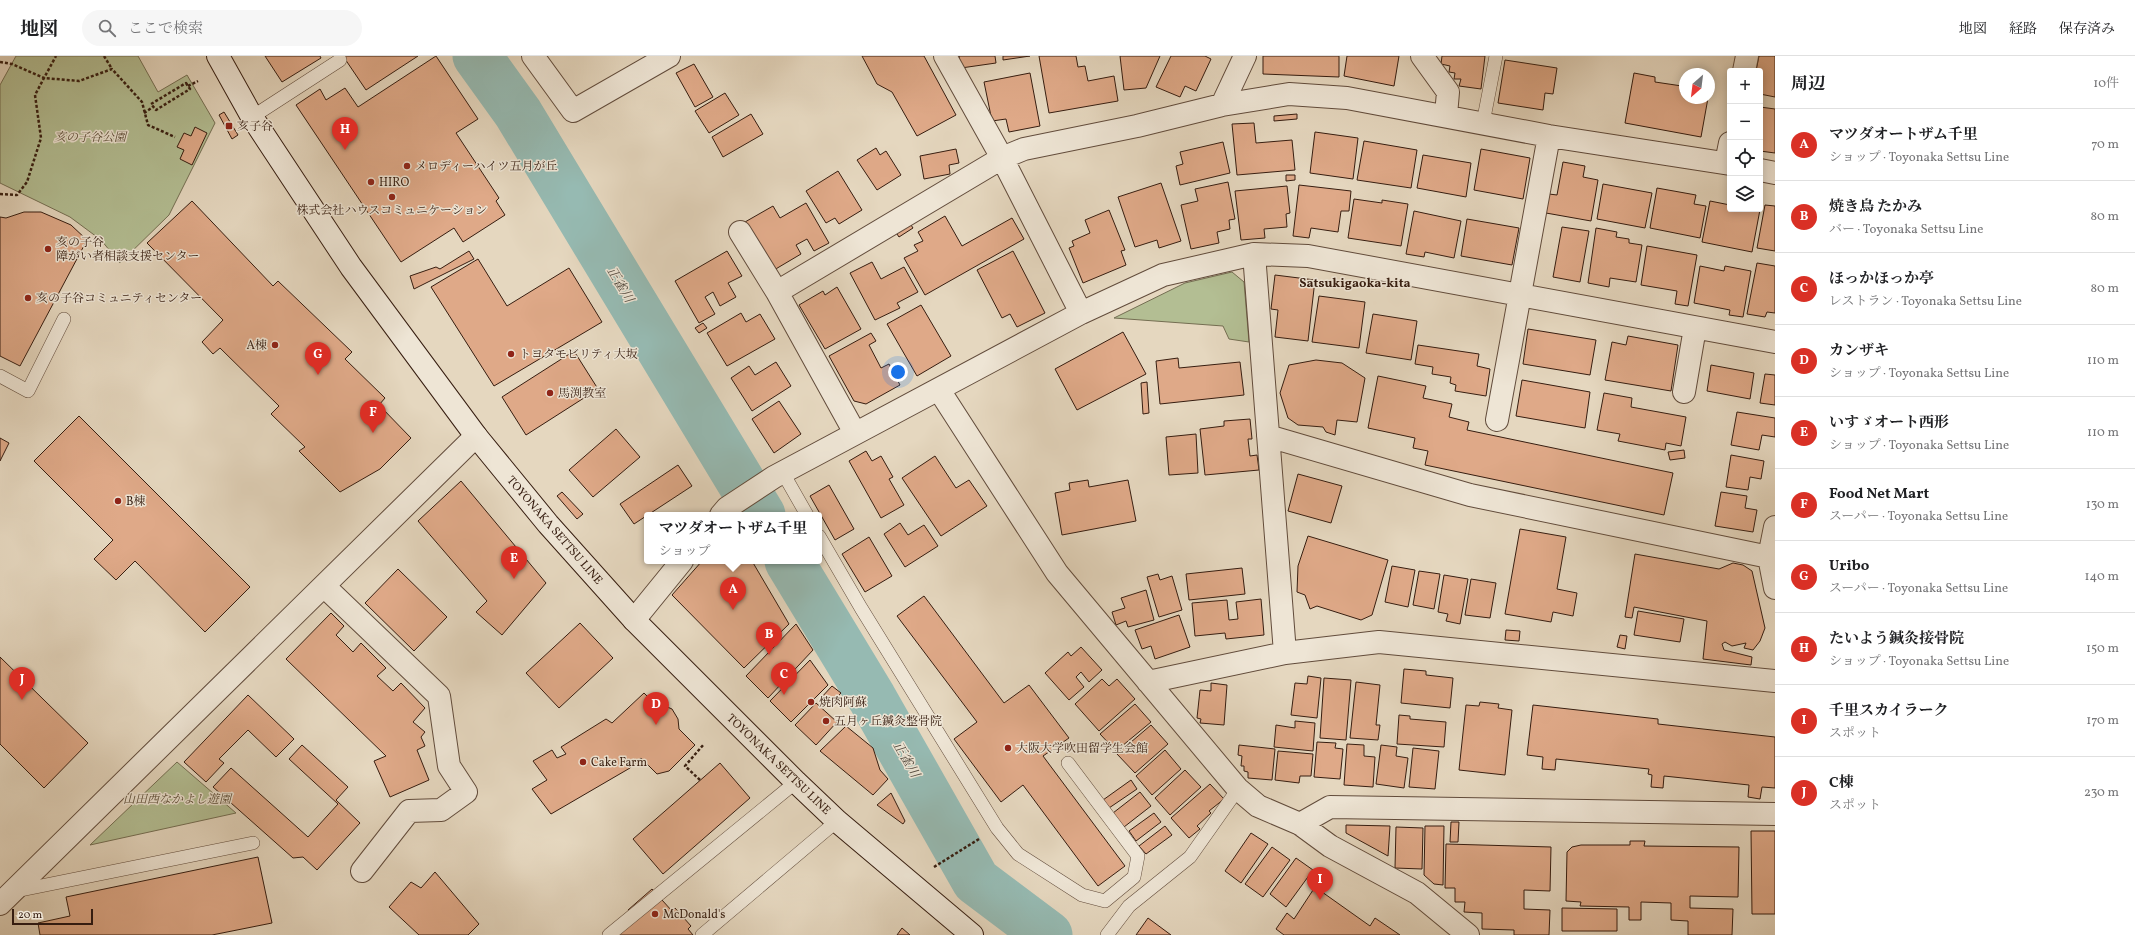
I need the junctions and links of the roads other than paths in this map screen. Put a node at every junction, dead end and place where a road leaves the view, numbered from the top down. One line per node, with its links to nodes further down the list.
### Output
1 (218, 56): 13 (street, TOYONAKA SETTSU LINE)
2 (533, 56): 3 (street)
3 (669, 56)
4 (945, 56): 17 (street)
5 (1245, 56): 11 (street)
6 (1422, 56): 12 (street)
7 (1496, 56): 14 (lane)
8 (1747, 56): 10 (street)
9 (340, 60): 13 (lane)
10 (1745, 68)
11 (1222, 105): 12 (street); 17 (street)
12 (1446, 115): 14 (street)
13 (252, 117): 33 (street, TOYONAKA SETTSU LINE)
14 (1483, 123): 15 (street)
15 (1549, 136): 16 (street); 23 (street)
16 (1727, 157)
17 (1002, 158): 22 (street); 24 (street)
18 (1763, 171): 19 (street)
19 (1775, 173)
20 (740, 232): 22 (street)
21 (1254, 254): 23 (street); 24 (street); 34 (street)
22 (777, 292): 32 (street)
23 (1520, 296): 26 (street); 31 (street)
24 (1081, 313): 29 (street)
25 (64, 319): 28 (lane)
26 (1695, 328): 27 (street); 30 (street)
27 (1775, 342)
28 (0, 376)
29 (939, 390): 32 (street); 47 (street)
30 (1684, 392)
31 (1497, 420)
32 (855, 432): 35 (street)
33 (476, 436): 42 (street); 44 (street, TOYONAKA SETTSU LINE)
34 (1268, 436): 40 (street); 45 (street)
35 (778, 475): 36 (street); 37 (lane)
36 (724, 512)
37 (805, 512)
38 (1775, 527): 40 (street)
39 (822, 541): 48 (lane)
40 (1769, 557): 43 (street)
41 (680, 564): 44 (street)
42 (324, 586): 55 (street); 56 (street)
43 (1775, 588)
44 (634, 620): 49 (street, TOYONAKA SETTSU LINE)
45 (1284, 653): 46 (street); 47 (street)
46 (1775, 681)
47 (1148, 682): 50 (street)
48 (1068, 763)
49 (796, 782): 52 (street, TOYONAKA SETTSU LINE); 57 (lane)
50 (1238, 789): 53 (street); 60 (lane)
51 (1775, 814): 53 (street)
52 (837, 821): 58 (lane); 59 (street, TOYONAKA SETTSU LINE)
53 (1300, 824): 61 (street)
54 (253, 843): 56 (lane)
55 (362, 871)
56 (6, 898)
57 (609, 935)
58 (702, 935)
59 (972, 935)
60 (1107, 935)
61 (1468, 935)

